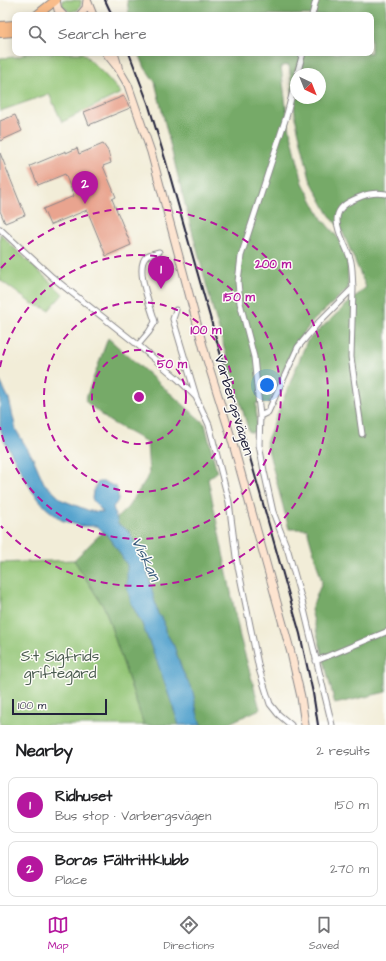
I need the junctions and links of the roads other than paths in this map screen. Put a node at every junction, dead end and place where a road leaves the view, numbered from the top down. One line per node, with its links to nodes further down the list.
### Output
1 (56, 0): 4 (main road); 5 (main road)
2 (87, 0): 6 (main road); 7 (main road)
3 (316, 0): 8 (street)
4 (42, 12)
5 (60, 12)
6 (86, 12)
7 (92, 12)
8 (313, 12)
9 (12, 25): 10 (main road)
10 (0, 26)
11 (12, 32): 12 (main road)
12 (0, 33)
13 (108, 56): 16 (main road, Varbergsvägen)
14 (115, 56): 16 (main road)
15 (302, 56): 17 (street)
16 (118, 68): 31 (main road, Varbergsvägen)
17 (299, 68)
18 (290, 103): 26 (street)
19 (386, 194): 22 (street)
20 (0, 229): 24 (street)
21 (159, 252): 24 (street)
22 (353, 288): 26 (street); 27 (street)
23 (176, 310): 25 (street)
24 (138, 345): 25 (street)
25 (196, 397): 30 (street)
26 (260, 416): 29 (street)
27 (362, 434)
28 (386, 632): 29 (street)
29 (316, 660): 32 (street)
30 (291, 725)
31 (305, 725)
32 (332, 725)

